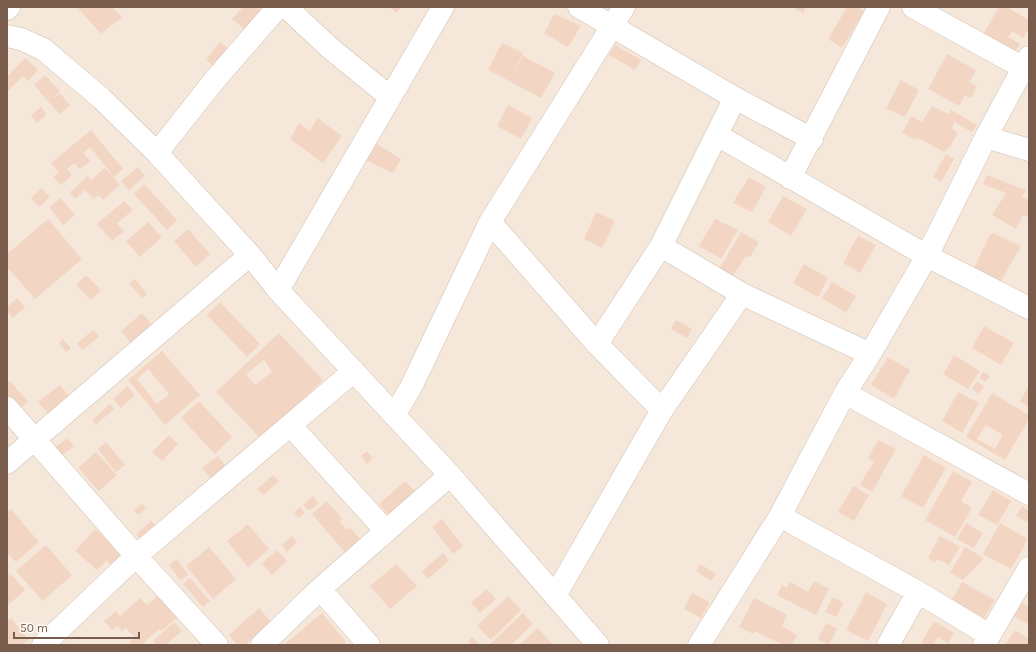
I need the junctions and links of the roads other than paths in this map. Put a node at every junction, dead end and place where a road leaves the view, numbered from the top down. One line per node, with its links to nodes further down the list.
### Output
1 (9, 7): 8 (street)
2 (443, 7): 12 (street)
3 (579, 7): 9 (street)
4 (624, 7): 9 (street)
5 (879, 7): 16 (street)
6 (912, 7): 11 (street)
7 (287, 8): 12 (street); 18 (street)
8 (7, 9)
9 (614, 26): 13 (street); 20 (street)
10 (7, 36): 18 (street)
11 (1026, 62): 15 (street)
12 (390, 97): 24 (street)
13 (735, 98): 14 (street); 16 (street)
14 (717, 135): 19 (street); 21 (street)
15 (986, 137): 17 (street); 23 (street)
16 (812, 139): 19 (street)
17 (1029, 150)
18 (157, 153): 22 (street)
19 (790, 178): 23 (street)
20 (490, 222): 27 (street); 33 (street)
21 (661, 246): 25 (street); 27 (street)
22 (250, 255): 24 (street); 35 (street)
23 (927, 256): 26 (street); 28 (street)
24 (278, 290): 29 (street)
25 (742, 294): 28 (street); 32 (street)
26 (1029, 308)
27 (598, 344): 32 (street)
28 (870, 354): 30 (street)
29 (354, 371): 33 (street); 34 (street)
30 (845, 393): 38 (street); 39 (street)
31 (7, 408): 35 (street)
32 (662, 410): 45 (street)
33 (395, 414): 37 (street)
34 (291, 426): 40 (street); 41 (street)
35 (34, 438): 36 (street); 41 (street)
36 (7, 463)
37 (450, 475): 40 (street); 45 (street)
38 (1029, 494)
39 (780, 516): 44 (street); 52 (street)
40 (386, 531): 43 (street)
41 (136, 556): 48 (street); 49 (street)
42 (1029, 568): 46 (street)
43 (320, 589): 47 (street); 50 (street)
44 (918, 592): 46 (street); 53 (street)
45 (555, 596): 51 (street)
46 (987, 640)
47 (362, 642)
48 (43, 645)
49 (217, 645)
50 (262, 645)
51 (598, 645)
52 (699, 645)
53 (888, 645)

